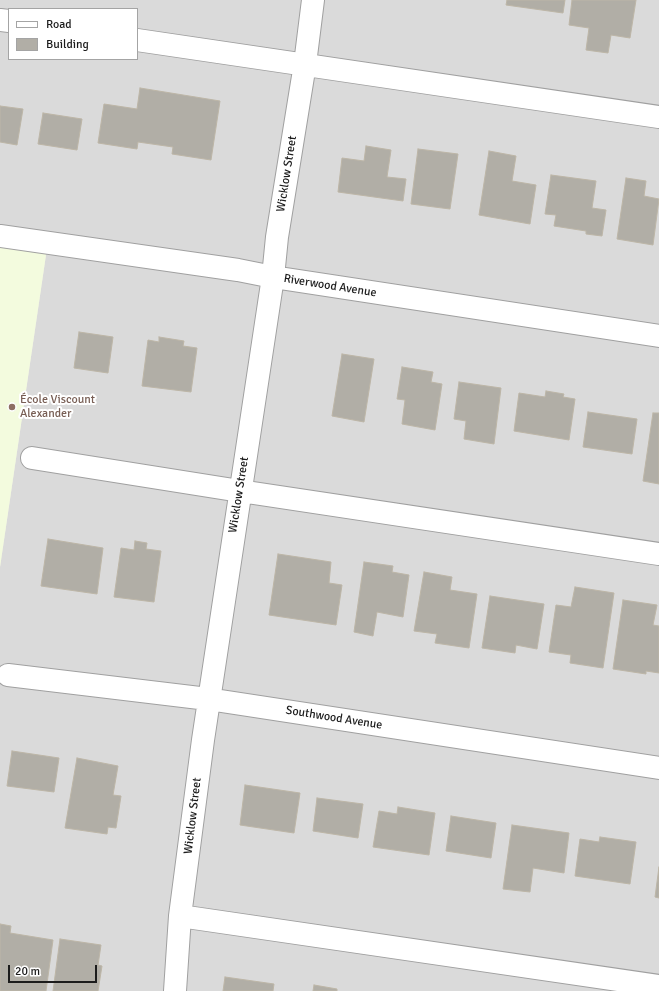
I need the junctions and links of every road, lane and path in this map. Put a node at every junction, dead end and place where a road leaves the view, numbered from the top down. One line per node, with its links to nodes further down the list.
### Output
1 (313, 0): 3 (street, Wicklow Street)
2 (138, 40): 3 (street)
3 (305, 64): 4 (street); 6 (street, Wicklow Street)
4 (659, 117)
5 (0, 236): 6 (street, Riverwood Avenue)
6 (273, 277): 7 (street, Riverwood Avenue); 9 (street, Wicklow Street)
7 (659, 336)
8 (32, 458): 9 (street)
9 (240, 491): 10 (street); 12 (street, Wicklow Street)
10 (659, 554)
11 (8, 675): 12 (street, Southwood Avenue)
12 (208, 699): 13 (street, Southwood Avenue); 14 (street, Wicklow Street)
13 (659, 768)
14 (180, 916): 15 (street); 16 (street, Wicklow Street)
15 (659, 986)
16 (175, 991)

